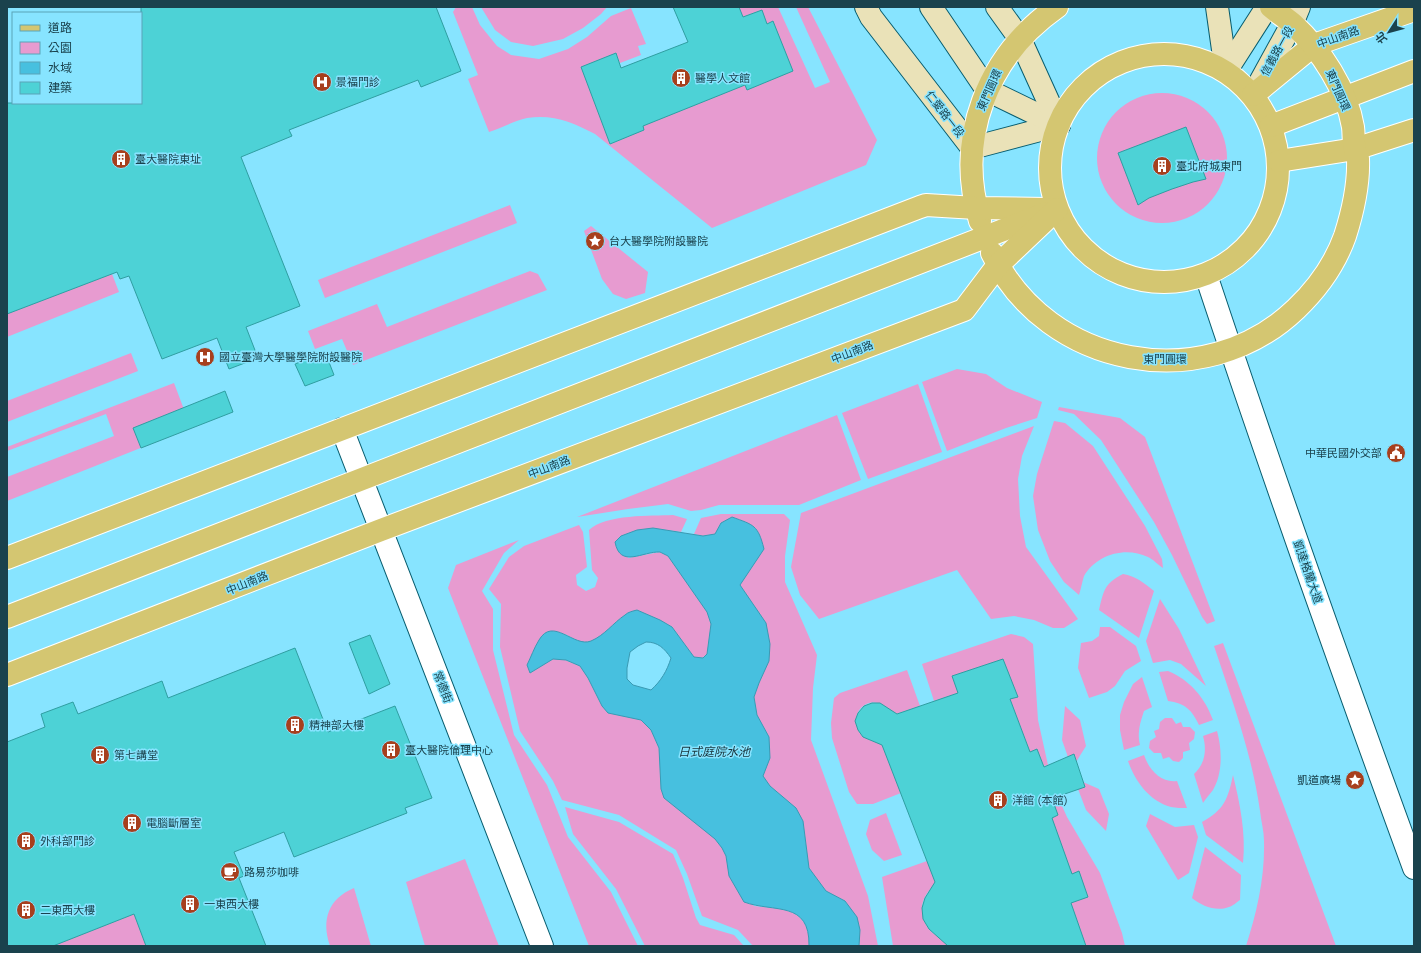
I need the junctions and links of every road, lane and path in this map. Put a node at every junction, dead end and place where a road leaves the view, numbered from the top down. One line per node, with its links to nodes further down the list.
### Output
1 (866, 7): 20 (main road, 仁愛路一段)
2 (931, 7): 14 (main road)
3 (997, 7): 10 (main road)
4 (1057, 7): 10 (main road, 東門圓環)
5 (1217, 7): 12 (main road)
6 (1267, 7): 12 (main road)
7 (1271, 7): 9 (main road, 東門圓環)
8 (1414, 10): 11 (main road, 中山南路)
9 (1296, 15): 11 (main road, 東門圓環); 15 (main road, 信義路一段)
10 (1020, 39): 14 (main road, 東門圓環); 17 (main road)
11 (1314, 45): 15 (main road, 中山南路); 16 (main road, 東門圓環)
12 (1226, 71): 15 (main road); 17 (main road)
13 (1414, 71): 16 (main road)
14 (987, 90): 17 (main road); 20 (main road, 東門圓環)
15 (1253, 95): 18 (main road)
16 (1344, 98): 18 (main road); 21 (main road, 東門圓環)
17 (1059, 125): 20 (main road, 仁愛路一段); 24 (main road)
18 (1271, 126): 22 (main road)
19 (1414, 130): 21 (main road)
20 (972, 148): 23 (main road, 東門圓環)
21 (1355, 149): 22 (main road); 28 (main road, 東門圓環)
22 (1279, 161): 27 (main road)
23 (976, 208): 24 (main road); 25 (main road, 東門圓環); 29 (main road)
24 (1057, 209): 25 (main road); 26 (main road, 中山南路); 27 (main road)
25 (984, 237): 26 (main road, 東門圓環); 30 (main road)
26 (998, 265): 28 (main road, 東門圓環); 31 (main road, 中山南路)
27 (1206, 275): 28 (street, 凱達格蘭大道)
28 (1231, 350): 35 (street, 凱達格蘭大道)
29 (342, 429): 30 (street, 常德街); 32 (main road)
30 (362, 479): 31 (street, 常德街); 33 (main road)
31 (381, 530): 34 (main road, 中山南路); 36 (street, 常德街)
32 (7, 558)
33 (7, 617)
34 (7, 675)
35 (1414, 868)
36 (542, 946)

